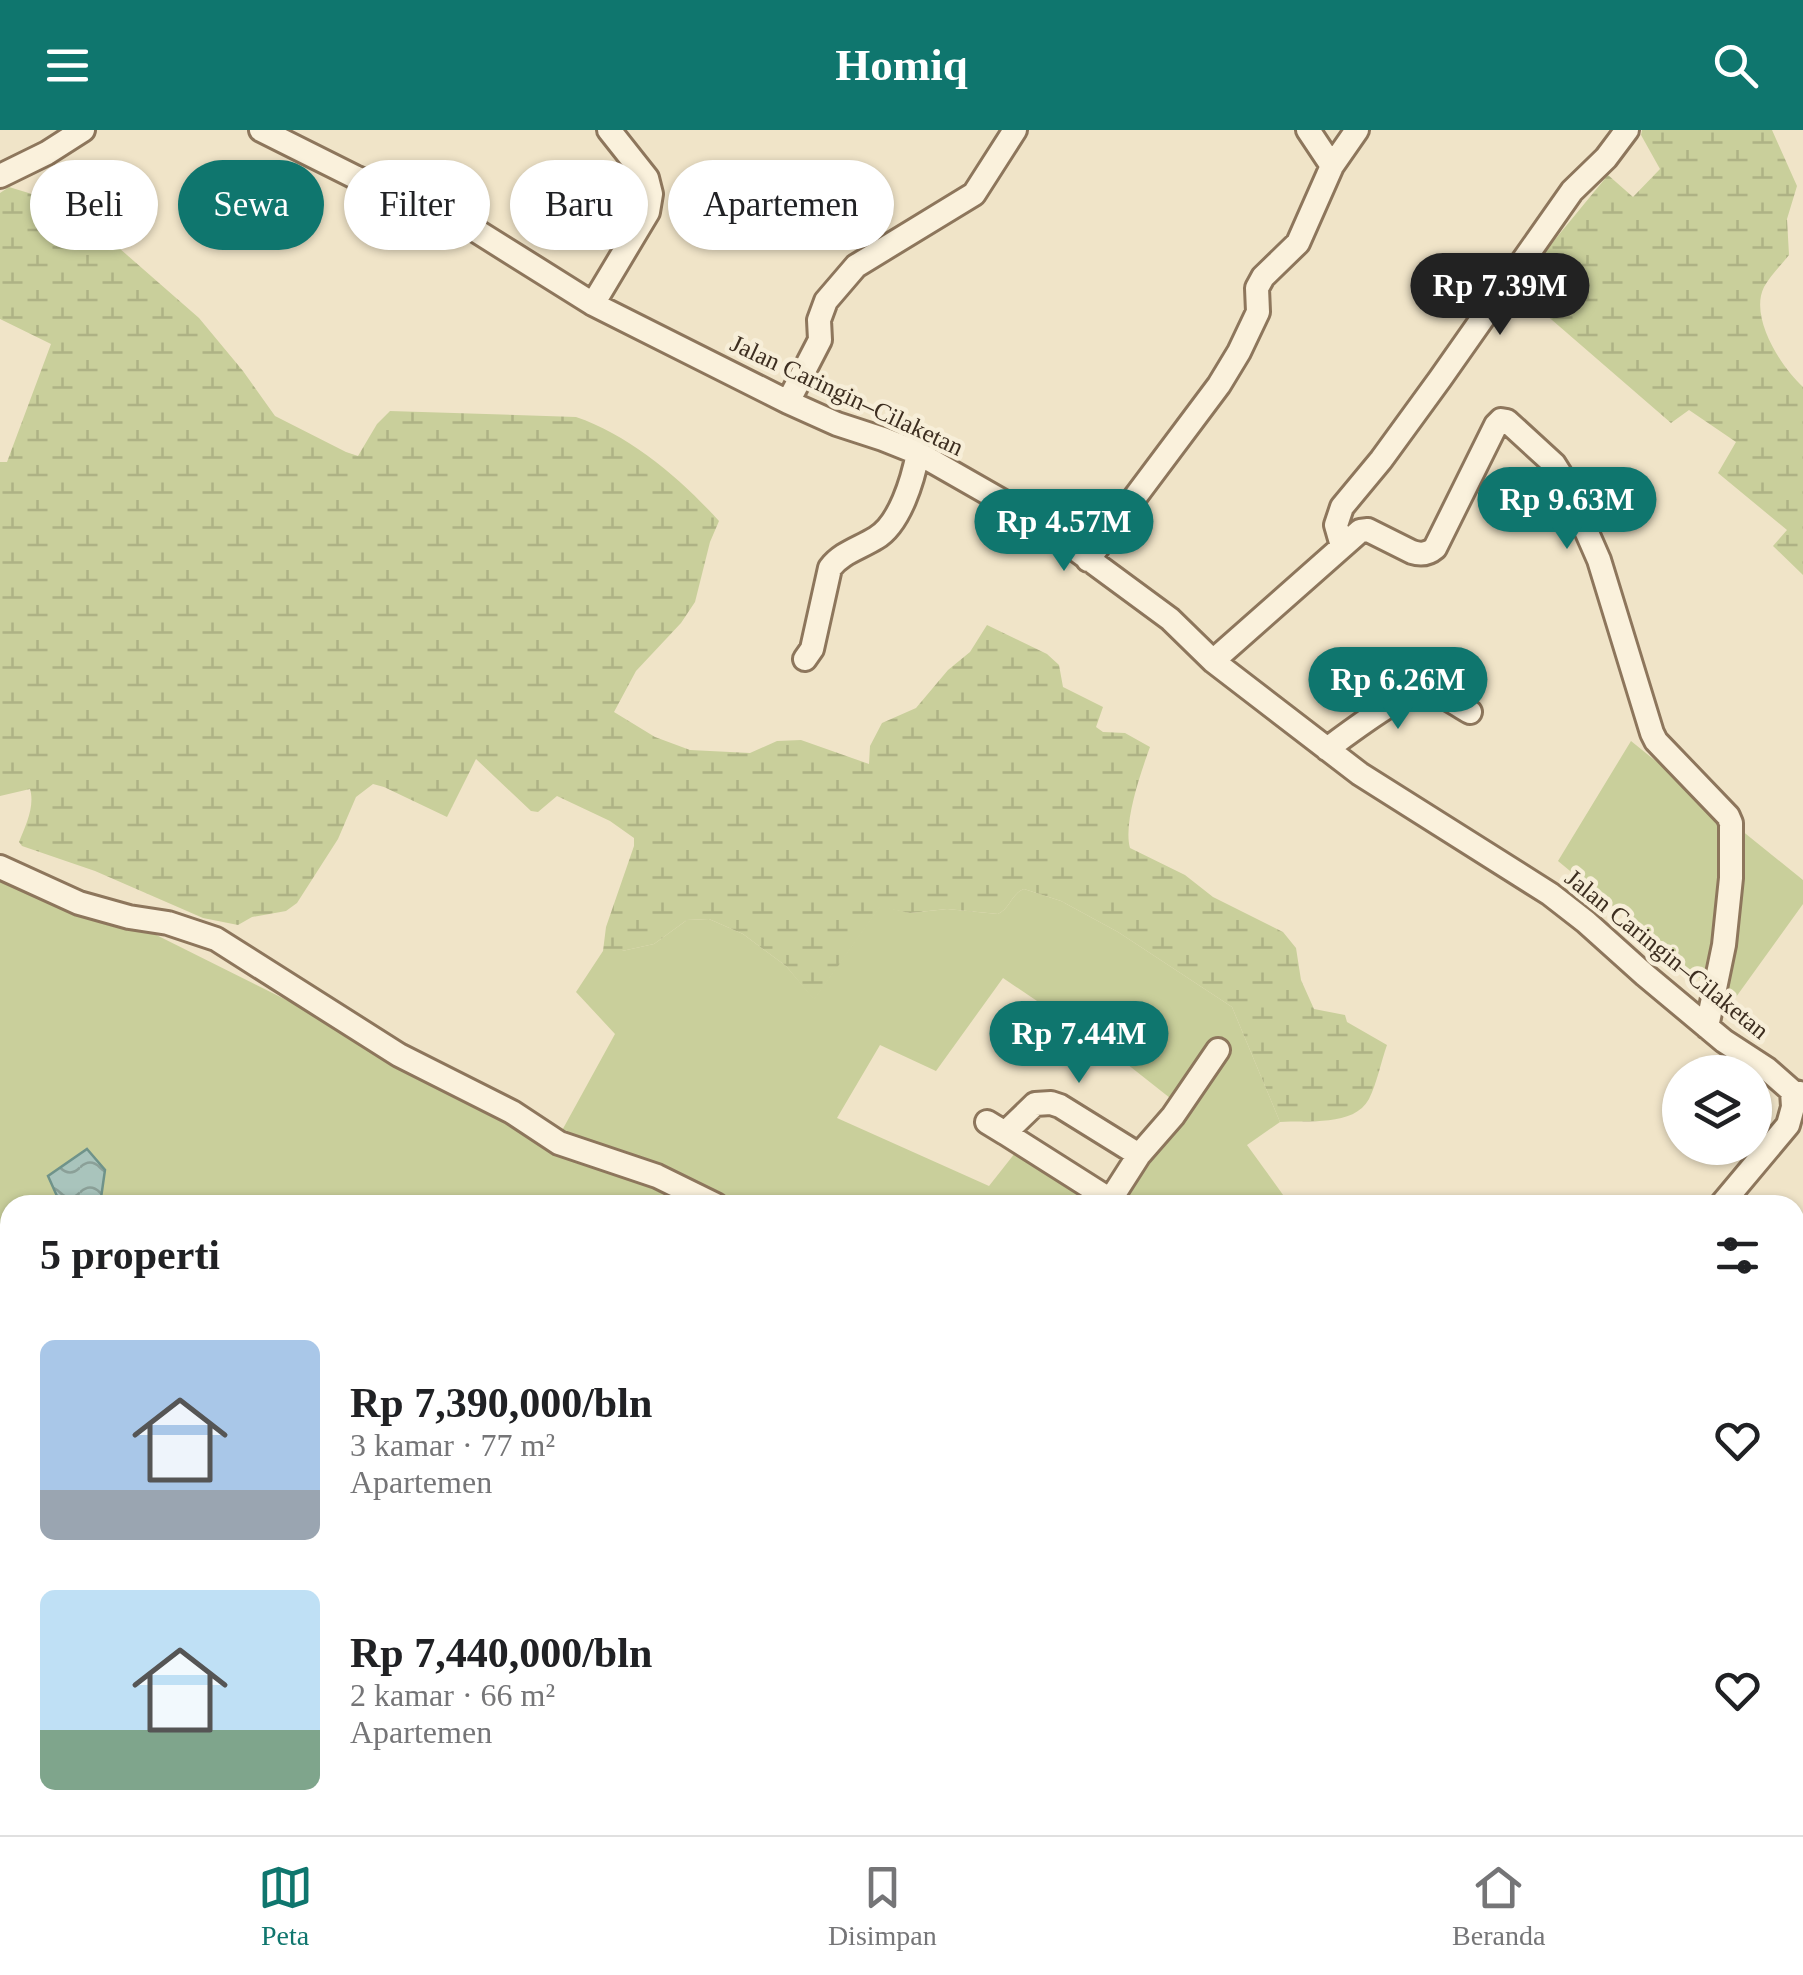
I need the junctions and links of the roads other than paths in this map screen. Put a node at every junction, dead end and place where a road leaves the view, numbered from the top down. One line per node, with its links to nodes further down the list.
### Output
1 (83, 130): 9 (street)
2 (608, 130): 10 (street)
3 (1016, 130): 11 (street)
4 (1308, 130): 8 (street)
5 (1357, 130): 8 (street)
6 (1627, 130): 13 (street)
7 (271, 132): 10 (street, Jalan Caringin–Cilaketan)
8 (1332, 166): 14 (street)
9 (0, 176)
10 (593, 304): 11 (street, Jalan Caringin–Cilaketan)
11 (788, 402): 12 (street, Jalan Caringin–Cilaketan)
12 (918, 454): 14 (street, Jalan Caringin–Cilaketan); 15 (street)
13 (1342, 546): 16 (street); 20 (street)
14 (1088, 560): 16 (street, Jalan Caringin–Cilaketan)
15 (805, 658)
16 (1213, 660): 18 (street, Jalan Caringin–Cilaketan)
17 (1470, 712): 18 (street)
18 (1327, 749): 20 (street, Jalan Caringin–Cilaketan)
19 (0, 867): 24 (street)
20 (1707, 1027): 22 (street, Jalan Caringin–Cilaketan)
21 (1218, 1050): 23 (street)
22 (1798, 1092): 27 (street)
23 (1139, 1155): 25 (street); 26 (street)
24 (695, 1195)
25 (1098, 1195)
26 (1113, 1195)
27 (1730, 1195)

